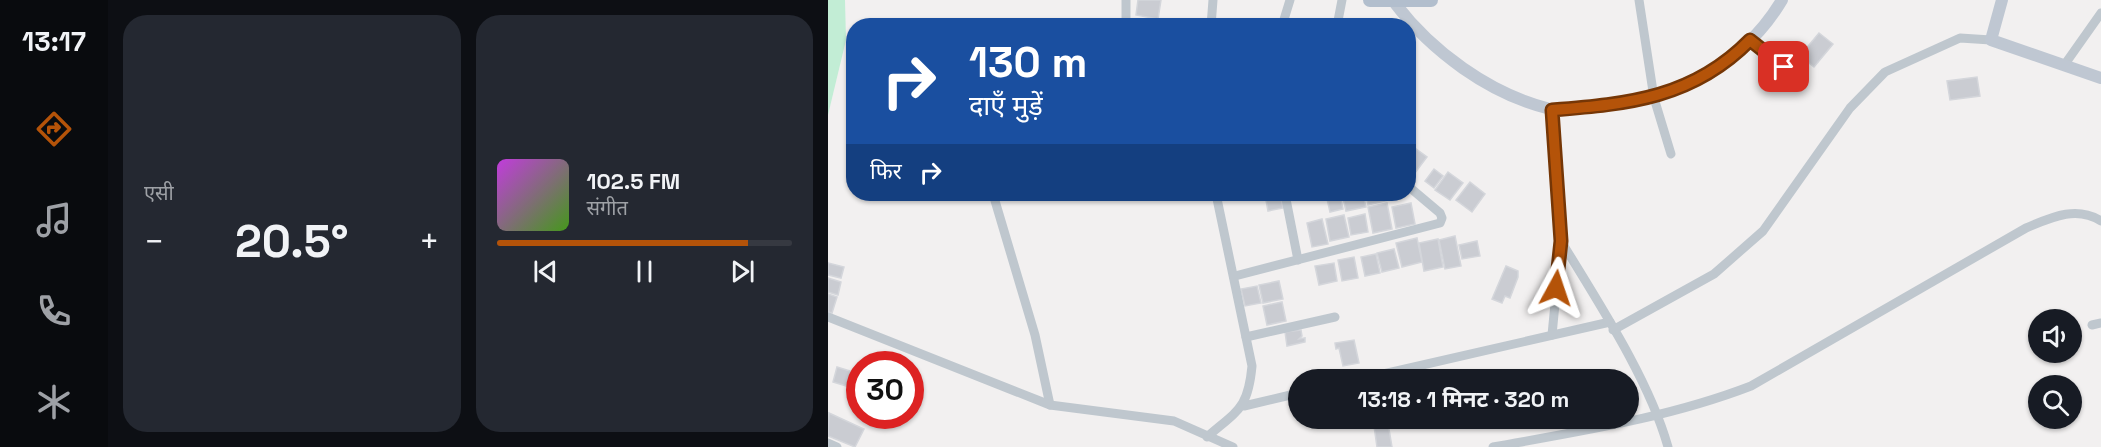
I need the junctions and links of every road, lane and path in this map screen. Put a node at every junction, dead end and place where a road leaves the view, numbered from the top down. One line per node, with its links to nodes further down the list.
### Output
1 (1126, 0): 12 (street)
2 (1213, 0): 13 (street)
3 (1290, 0): 14 (street)
4 (1342, 0): 15 (street)
5 (1370, 0): 10 (main road)
6 (1431, 0): 10 (main road)
7 (1639, 0): 23 (street)
8 (1782, 0): 18 (street)
9 (2002, 0): 19 (street)
10 (1394, 2): 16 (street)
11 (2101, 13): 20 (street)
12 (1126, 18)
13 (1212, 18)
14 (1284, 18)
15 (1339, 18)
16 (1407, 18)
17 (1416, 27): 24 (street)
18 (1750, 40): 22 (street); 23 (street)
19 (1991, 40): 20 (street); 36 (street)
20 (2065, 64): 21 (street)
21 (2101, 78)
22 (1800, 80)
23 (1654, 98): 24 (street); 25 (street)
24 (1552, 110): 31 (street)
25 (1671, 154)
26 (1416, 193): 32 (street)
27 (995, 201): 41 (street)
28 (1218, 201): 33 (street)
29 (1286, 201): 32 (street)
30 (2101, 221): 43 (street)
31 (1561, 241): 36 (street); 37 (street)
32 (1298, 260): 33 (street)
33 (1235, 276): 38 (street)
34 (1335, 317): 38 (street)
35 (828, 318): 41 (street)
36 (1611, 326): 37 (street); 43 (street)
37 (1552, 335): 39 (street)
38 (1246, 337): 42 (street)
39 (1405, 369)
40 (1288, 396): 42 (street)
41 (1050, 405): 44 (street)
42 (1244, 406): 44 (street)
43 (1659, 416): 48 (street); 49 (street)
44 (1207, 436): 47 (street)
45 (828, 443): 46 (street)
46 (837, 447)
47 (1233, 447)
48 (1493, 447)
49 (1668, 447)

